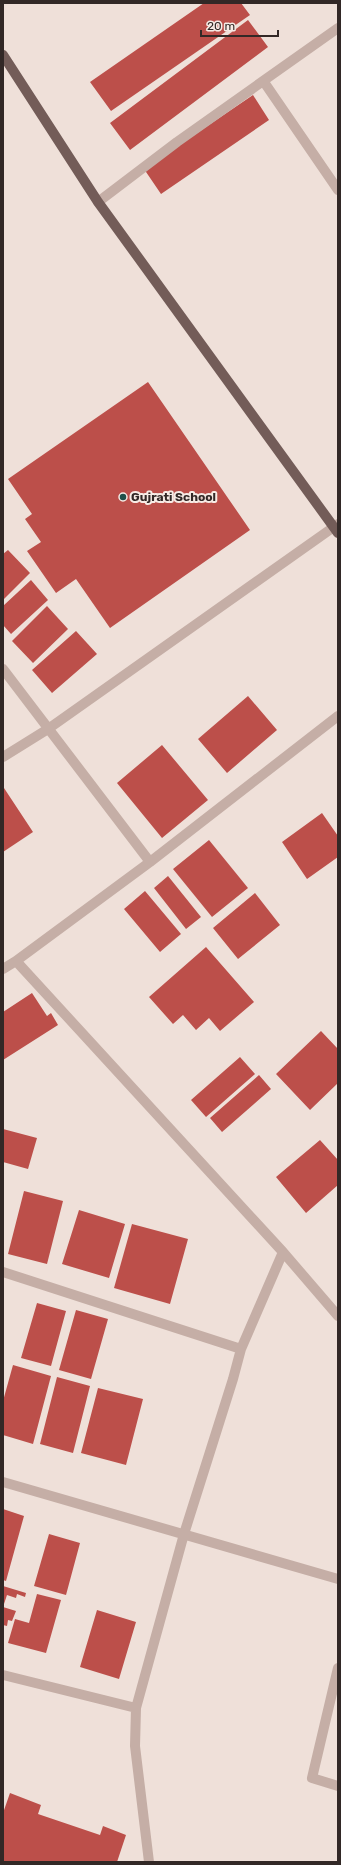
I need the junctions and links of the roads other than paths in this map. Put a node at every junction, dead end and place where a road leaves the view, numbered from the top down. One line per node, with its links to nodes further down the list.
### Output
1 (338, 28): 3 (street)
2 (3, 55): 5 (main road)
3 (264, 82): 4 (street); 5 (street)
4 (338, 190)
5 (98, 202): 6 (main road)
6 (337, 528): 9 (street)
7 (3, 669): 9 (street)
8 (338, 716): 11 (street)
9 (48, 729): 10 (street); 11 (street)
10 (3, 757)
11 (150, 862): 12 (street)
12 (16, 961): 13 (street); 14 (street)
13 (3, 969)
14 (283, 1252): 16 (street); 17 (street)
15 (3, 1272): 17 (street)
16 (338, 1316)
17 (241, 1349): 19 (street)
18 (3, 1482): 19 (street)
19 (184, 1534): 20 (street); 23 (street)
20 (338, 1579)
21 (338, 1668): 24 (street)
22 (3, 1675): 23 (street)
23 (136, 1708): 25 (street)
24 (338, 1786)
25 (149, 1862)

